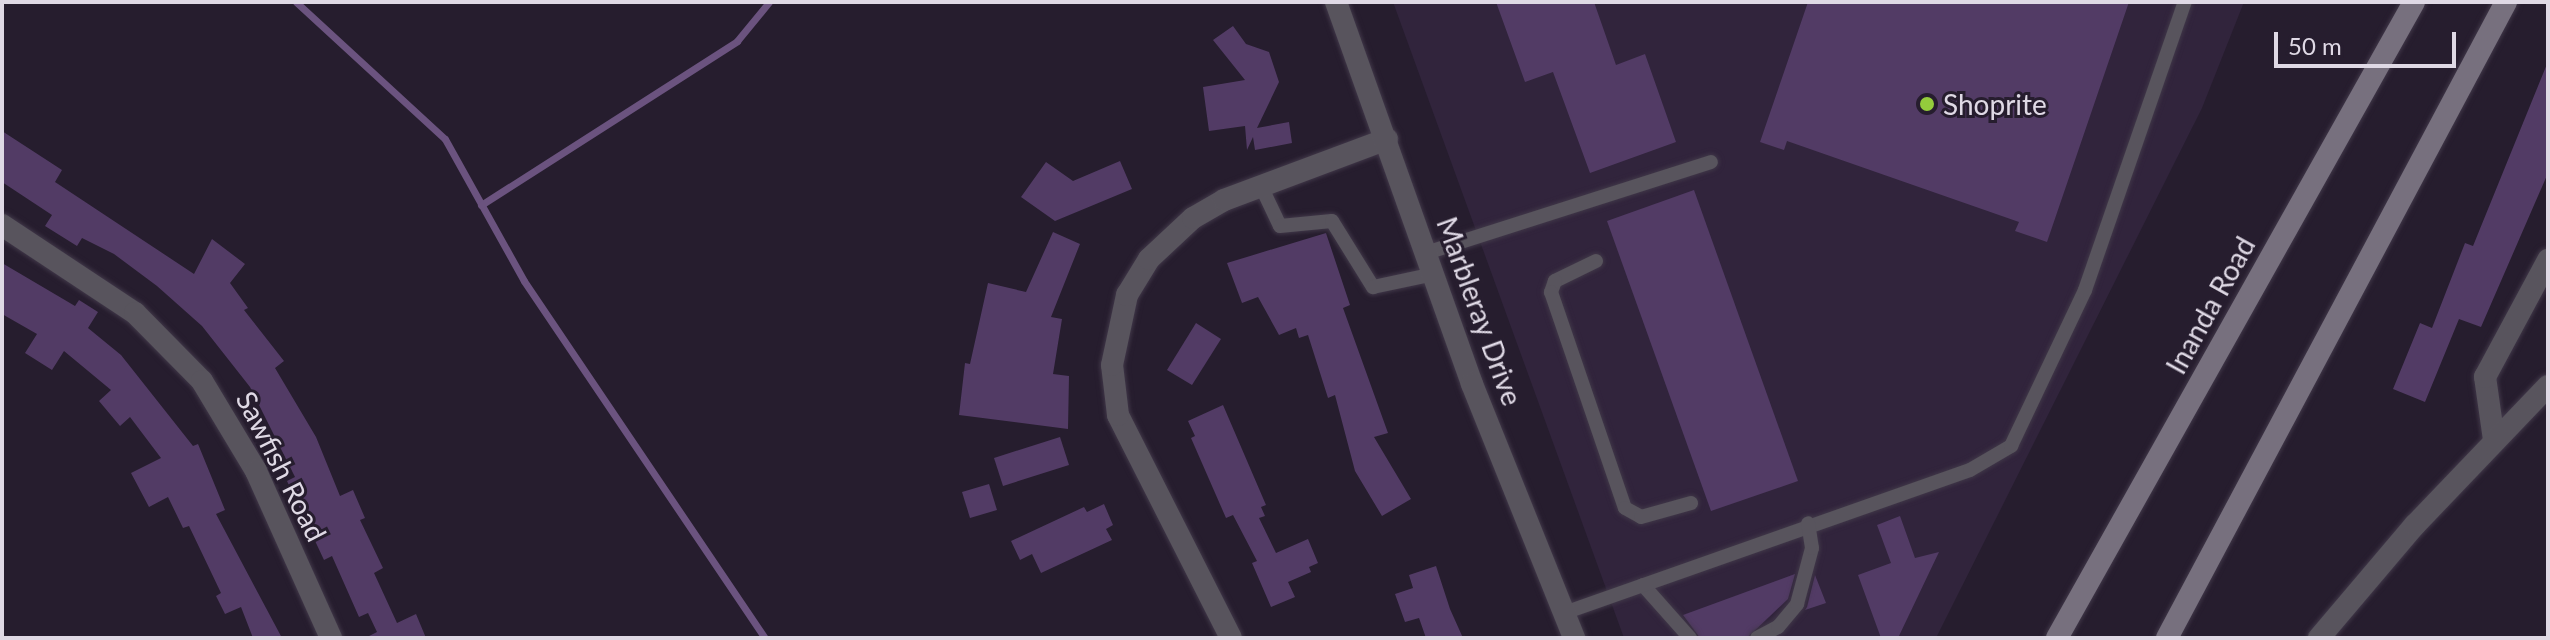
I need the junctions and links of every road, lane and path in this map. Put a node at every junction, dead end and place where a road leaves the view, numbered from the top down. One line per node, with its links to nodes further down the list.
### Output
1 (1336, 2): 5 (street, Marbleray Drive)
2 (2185, 2): 15 (lane)
3 (2414, 2): 23 (main road, Inanda Road)
4 (2506, 2): 24 (main road)
5 (1387, 139): 7 (street); 11 (street, Marbleray Drive)
6 (1711, 162): 11 (lane)
7 (1261, 186): 11 (lane); 19 (street)
8 (2, 225): 18 (street, Sawfish Road)
9 (2548, 260): 13 (street)
10 (1596, 261): 14 (lane)
11 (1430, 264): 17 (street, Marbleray Drive)
12 (2548, 386): 13 (street)
13 (2494, 440): 25 (street)
14 (1691, 503)
15 (1808, 523): 16 (lane); 22 (lane)
16 (1643, 585): 17 (lane); 21 (lane)
17 (1564, 613): 20 (street, Marbleray Drive)
18 (331, 638)
19 (1231, 638)
20 (1574, 638)
21 (1690, 638)
22 (1757, 638)
23 (2057, 638)
24 (2167, 638)
25 (2319, 638)

